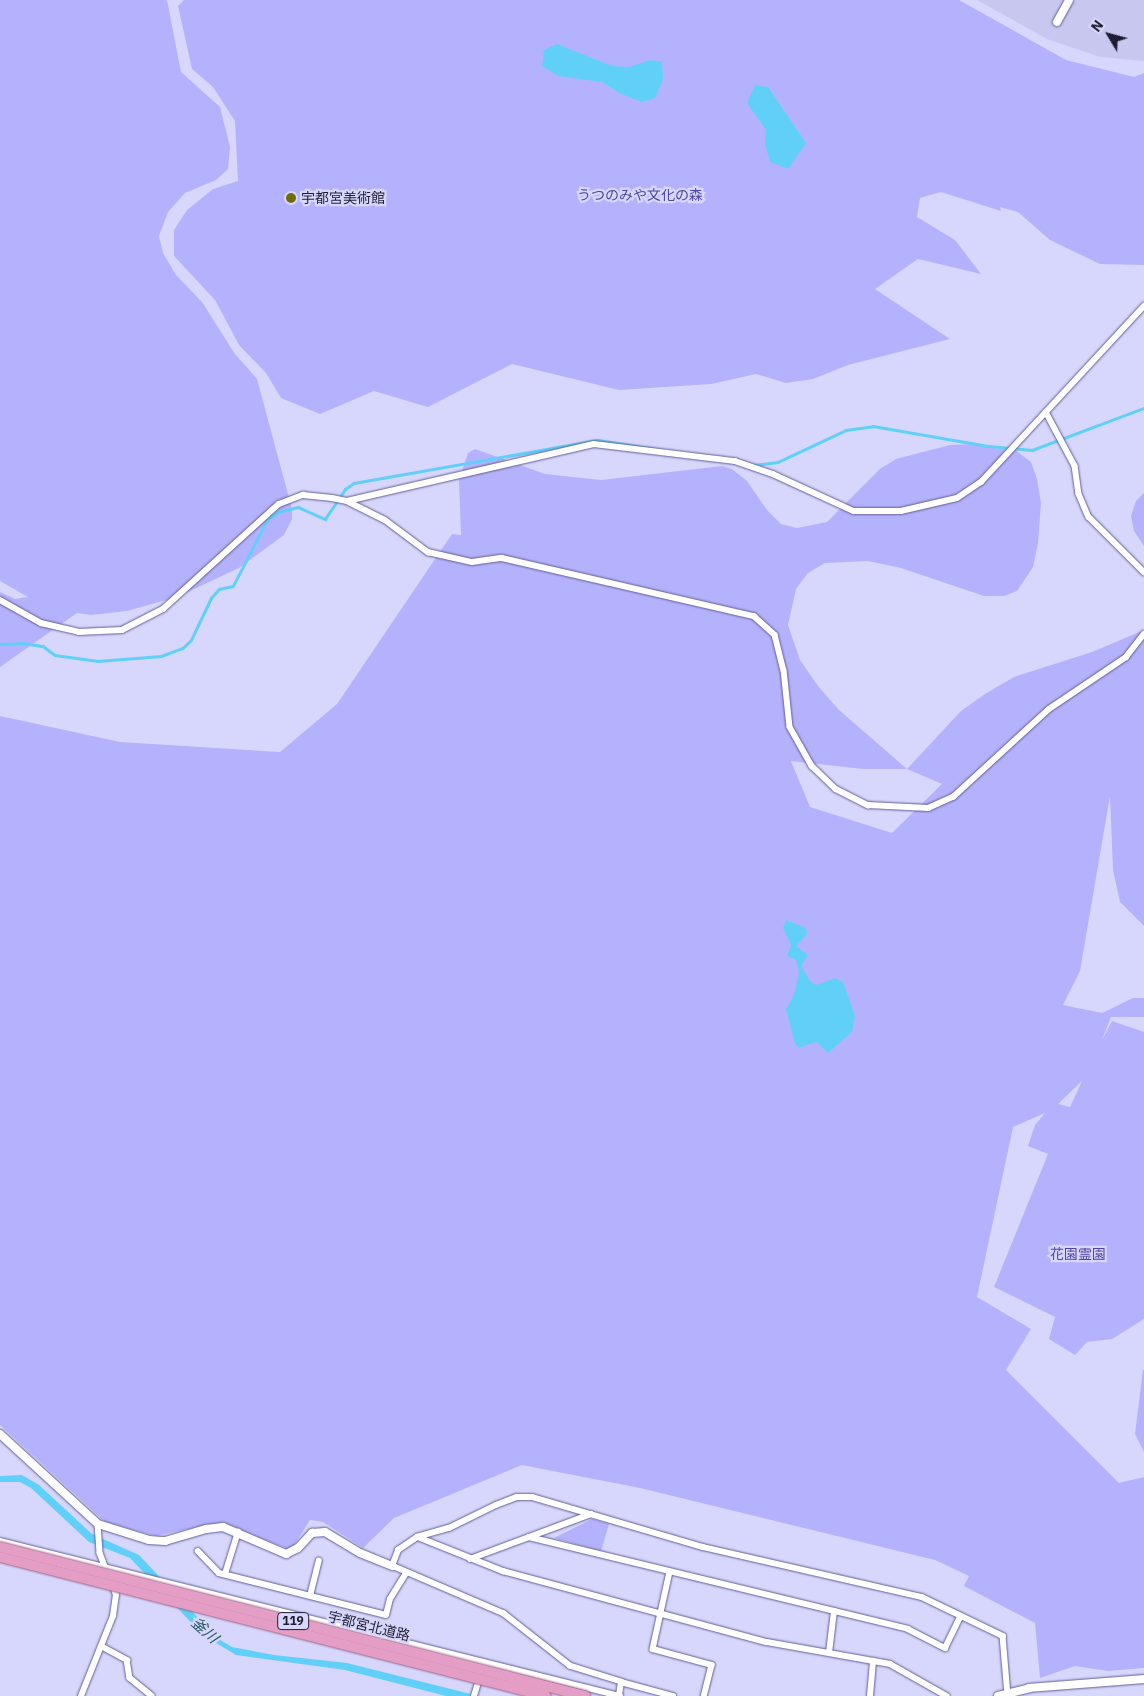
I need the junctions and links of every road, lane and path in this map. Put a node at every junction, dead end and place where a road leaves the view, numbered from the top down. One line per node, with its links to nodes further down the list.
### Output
1 (1069, 0): 2 (street)
2 (1057, 22)
3 (1144, 306): 4 (street)
4 (1046, 412): 5 (street); 6 (street)
5 (347, 501): 7 (street); 8 (street)
6 (1144, 572)
7 (0, 600)
8 (1144, 634)
9 (0, 1434): 11 (street)
10 (591, 1514): 13 (street); 14 (street); 30 (street)
11 (98, 1524): 12 (street); 22 (street)
12 (238, 1532): 21 (street); 25 (street)
13 (417, 1537): 19 (street); 21 (street)
14 (529, 1537): 19 (street); 23 (street)
15 (0, 1541): 22 (street)
16 (0, 1547): 43 (highway, 宇都宮北道路 / 119, bridge)
17 (198, 1551): 25 (street)
18 (0, 1559): 26 (street); 42 (highway, 宇都宮北道路 / 119, bridge)
19 (470, 1559): 29 (street)
20 (318, 1561): 27 (street)
21 (392, 1566): 24 (street)
22 (106, 1569): 26 (street); 44 (street)
23 (670, 1572): 28 (street); 29 (street)
24 (406, 1573): 27 (street); 36 (street)
25 (225, 1574): 27 (street)
26 (114, 1591): 31 (street); 35 (street)
27 (310, 1596)
28 (834, 1611): 30 (street); 32 (street)
29 (662, 1613): 32 (street); 46 (street)
30 (960, 1617): 37 (street)
31 (101, 1646): 38 (street); 39 (street)
32 (829, 1653): 33 (street)
33 (873, 1661): 47 (street); 48 (street)
34 (1144, 1679): 37 (street)
35 (478, 1682): 40 (street); 41 (street)
36 (621, 1682): 44 (street); 45 (street)
37 (1008, 1694): 49 (street)
38 (81, 1696)
39 (152, 1696)
40 (474, 1696)
41 (528, 1696)
42 (546, 1696)
43 (585, 1696)
44 (620, 1696)
45 (673, 1696)
46 (704, 1696)
47 (870, 1696)
48 (947, 1696)
49 (998, 1696)

